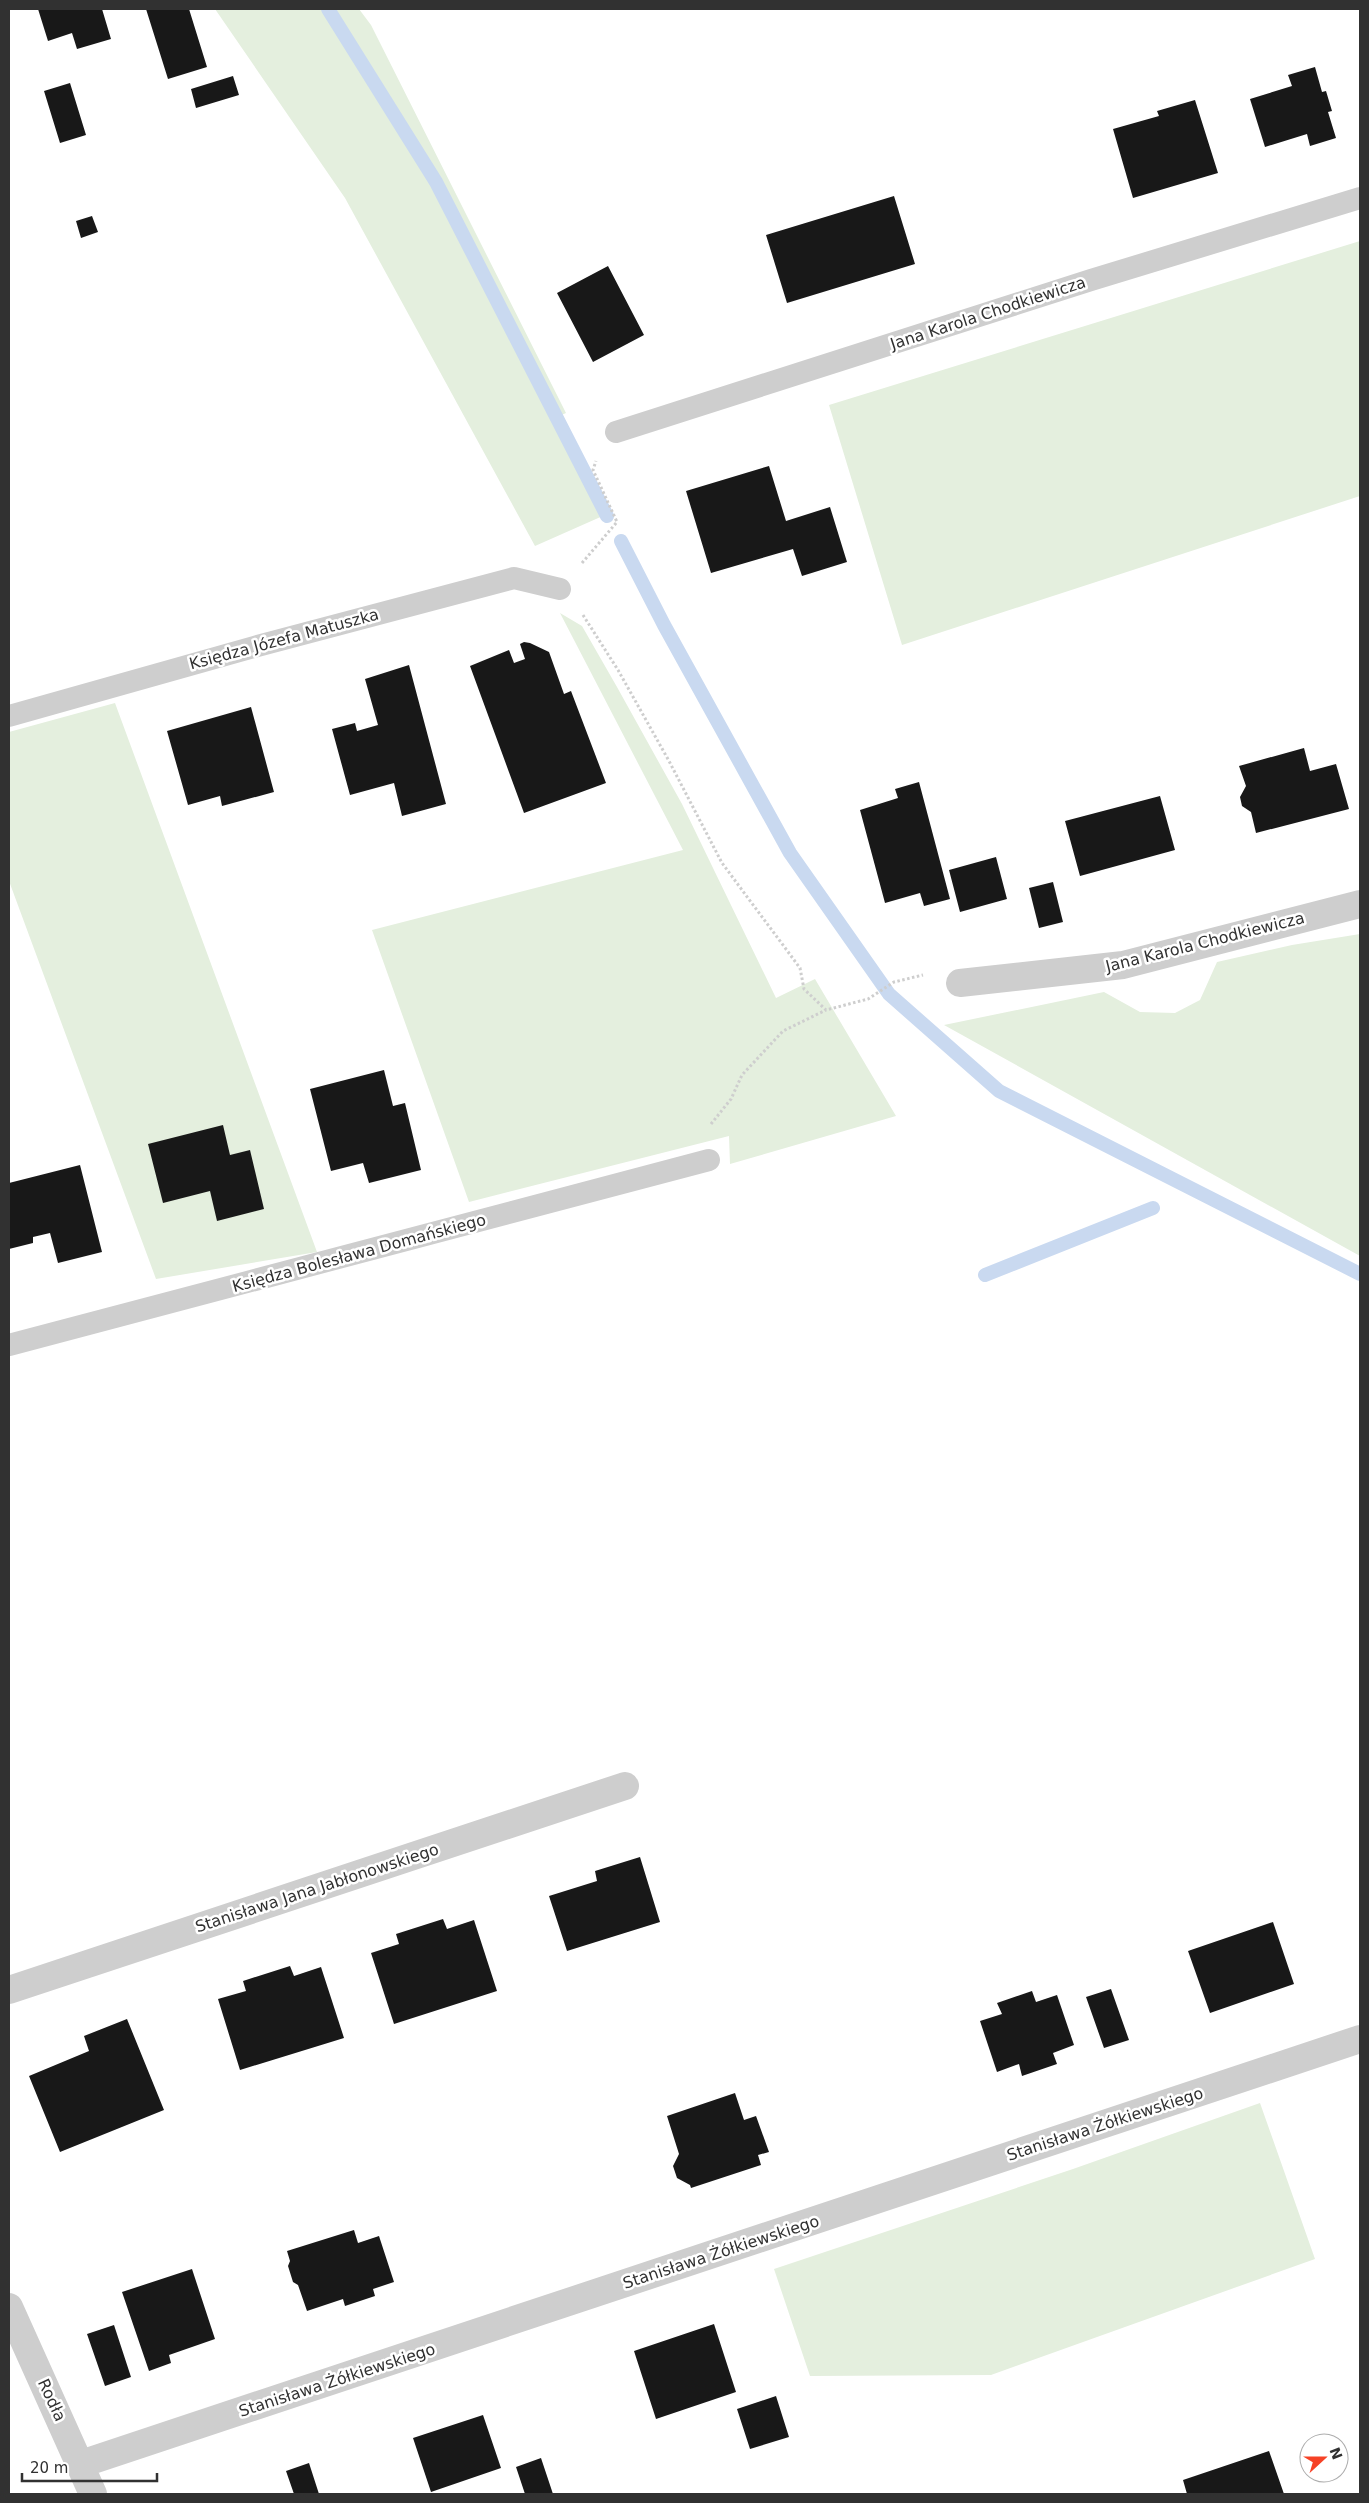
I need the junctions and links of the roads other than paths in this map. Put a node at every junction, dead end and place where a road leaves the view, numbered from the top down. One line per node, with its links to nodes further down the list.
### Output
1 (1360, 198): 2 (lane, Jana Karola Chodkiewicza)
2 (616, 432)
3 (560, 589): 4 (lane, Księdza Józefa Matuszka)
4 (9, 716)
5 (1360, 904): 6 (street, Jana Karola Chodkiewicza)
6 (960, 983)
7 (709, 1160): 8 (lane, Księdza Bolesława Domańskiego)
8 (9, 1345)
9 (625, 1786): 10 (street, Stanisława Jana Jabłonowskiego)
10 (9, 1990)
11 (1360, 2039): 13 (street, Stanisława Żółkiewskiego)
12 (9, 2307): 13 (street, Rodła)
13 (81, 2464): 14 (street, Rodła)
14 (93, 2494)

